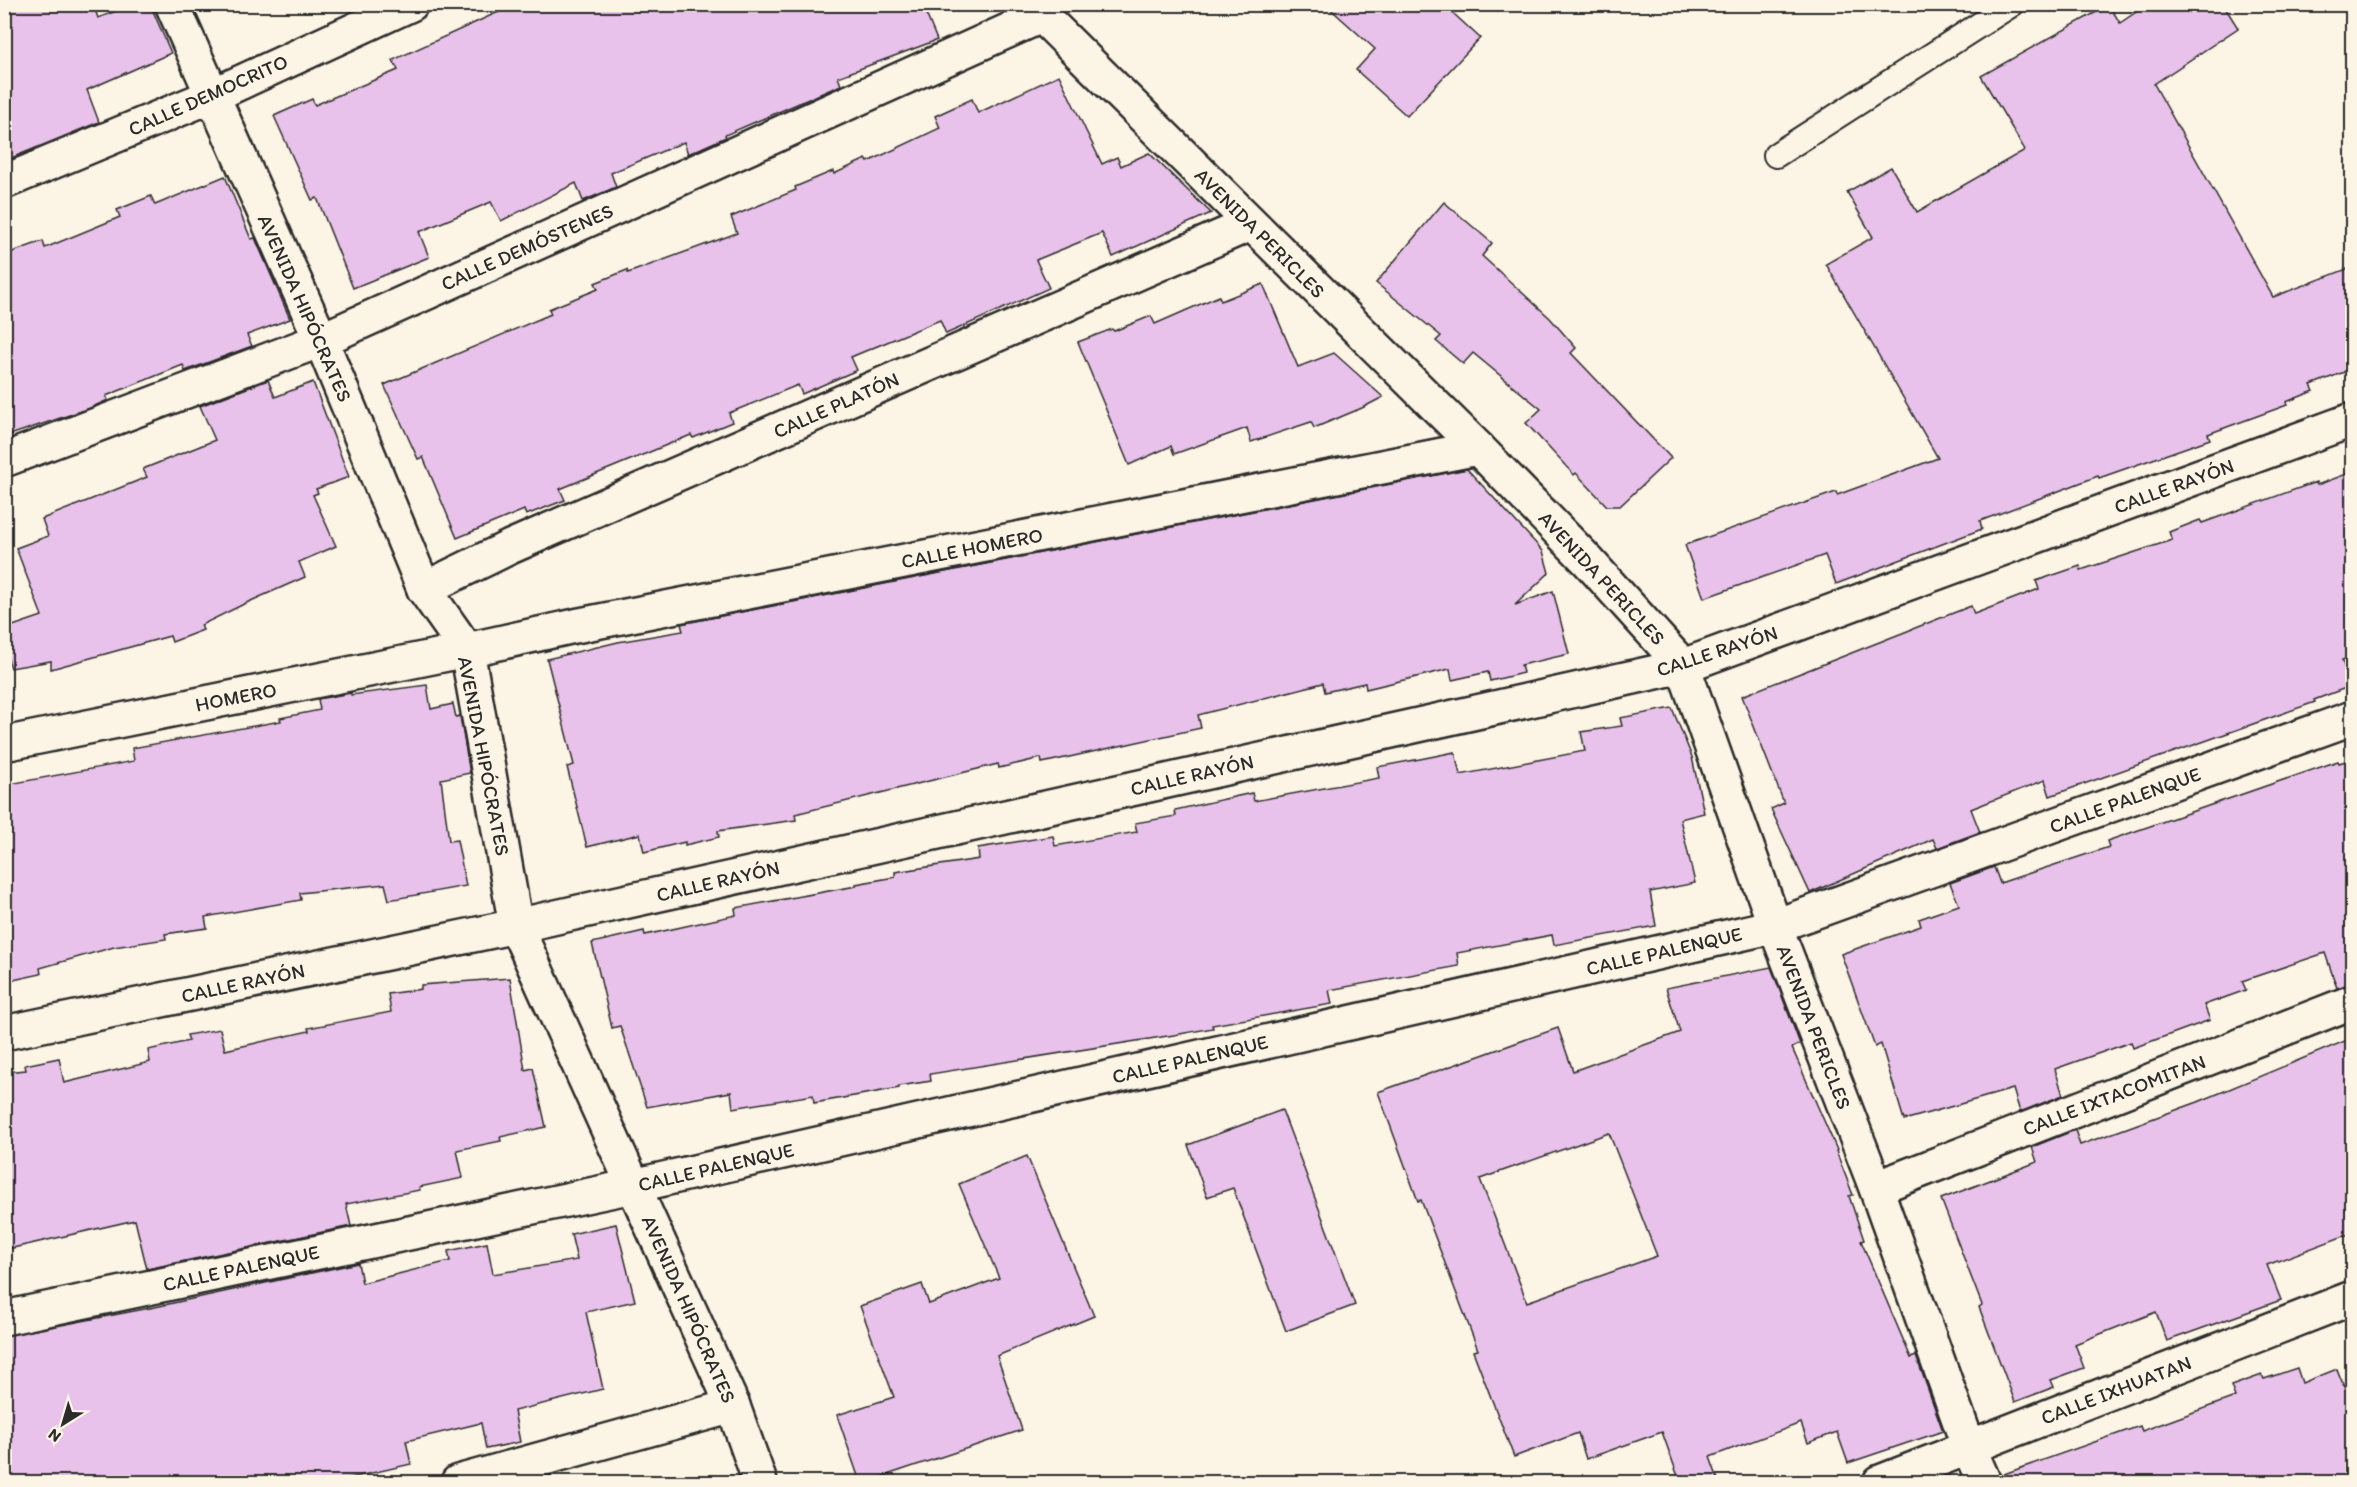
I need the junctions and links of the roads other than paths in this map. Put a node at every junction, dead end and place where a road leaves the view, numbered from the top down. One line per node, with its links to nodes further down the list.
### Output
1 (172, 4): 5 (street, AVENIDA HIPÓCRATES)
2 (411, 4): 5 (street, CALLE DEMOCRITO)
3 (2012, 4): 6 (lane)
4 (1035, 10): 8 (street, AVENIDA PERICLES); 9 (street, CALLE DEMÓSTENES)
5 (211, 96): 7 (street, CALLE DEMOCRITO); 9 (street, AVENIDA HIPÓCRATES)
6 (1776, 154)
7 (4, 182)
8 (1250, 224): 11 (street, AVENIDA PERICLES); 13 (street, CALLE PLATÓN)
9 (321, 340): 12 (street, CALLE DEMÓSTENES); 13 (street, AVENIDA HIPÓCRATES)
10 (2352, 420): 15 (street, CALLE RAYÓN)
11 (1478, 448): 14 (street, CALLE HOMERO); 15 (street, AVENIDA PERICLES)
12 (4, 460)
13 (424, 589): 14 (street, AVENIDA HIPÓCRATES)
14 (466, 650): 17 (street, HOMERO); 18 (street, AVENIDA HIPÓCRATES)
15 (1683, 666): 18 (street, CALLE RAYÓN); 19 (street, AVENIDA PERICLES)
16 (2352, 718): 19 (street, CALLE PALENQUE)
17 (4, 744)
18 (516, 926): 21 (street, CALLE RAYÓN); 22 (street, AVENIDA HIPÓCRATES)
19 (1774, 926): 22 (street, CALLE PALENQUE); 23 (street, AVENIDA PERICLES)
20 (2352, 1002): 23 (street, CALLE IXTACOMITAN)
21 (4, 1033)
22 (633, 1186): 25 (street, CALLE PALENQUE); 26 (street, AVENIDA HIPÓCRATES)
23 (1876, 1188): 27 (street, AVENIDA PERICLES)
24 (2352, 1298): 27 (street, CALLE IXHUATAN)
25 (4, 1318)
26 (733, 1406): 28 (street); 29 (street, AVENIDA HIPÓCRATES)
27 (1969, 1448): 30 (street, CALLE IXHUATAN); 31 (street, AVENIDA PERICLES)
28 (458, 1482)
29 (760, 1482)
30 (1880, 1482)
31 (1984, 1482)

